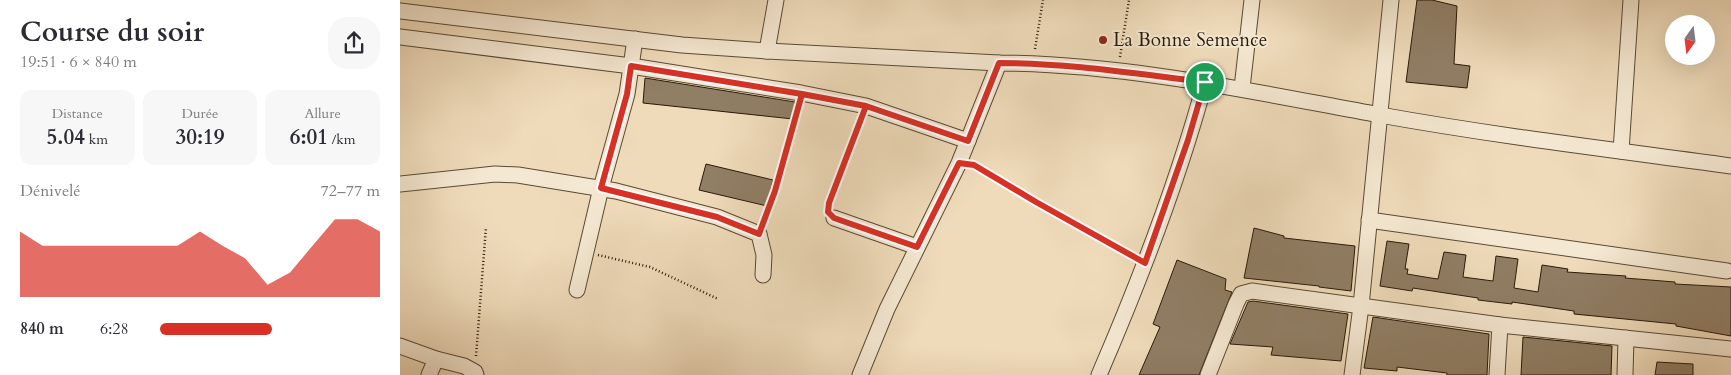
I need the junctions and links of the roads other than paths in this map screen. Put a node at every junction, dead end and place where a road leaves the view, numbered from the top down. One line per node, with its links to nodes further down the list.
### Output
1 (776, 0): 8 (street)
2 (1252, 0): 12 (street)
3 (1391, 0): 13 (street)
4 (1631, 0): 15 (street)
5 (400, 11): 7 (street)
6 (400, 37): 10 (street)
7 (635, 39): 8 (street); 10 (street)
8 (767, 51): 9 (street)
9 (999, 63): 11 (street); 14 (street)
10 (631, 66): 14 (street); 18 (street)
11 (1205, 82): 12 (street); 34 (street)
12 (1242, 88): 13 (street)
13 (1380, 115): 15 (street); 20 (street)
14 (968, 141): 21 (street)
15 (1621, 151): 16 (street)
16 (1731, 166)
17 (400, 184): 18 (street)
18 (601, 188): 23 (street); 24 (street)
19 (834, 218): 21 (street)
20 (1369, 220): 22 (street); 25 (street)
21 (917, 247): 33 (street)
22 (1727, 271)
23 (763, 275)
24 (577, 290)
25 (1361, 306): 26 (street); 35 (street); 37 (street)
26 (1500, 324): 27 (street); 38 (street)
27 (1626, 338): 29 (street); 39 (street)
28 (400, 346): 30 (street)
29 (1731, 349)
30 (436, 359): 31 (street); 32 (street)
31 (475, 374)
32 (429, 375)
33 (860, 375)
34 (1099, 375)
35 (1208, 375): 36 (street)
36 (1218, 375)
37 (1352, 375)
38 (1497, 375)
39 (1624, 375)

